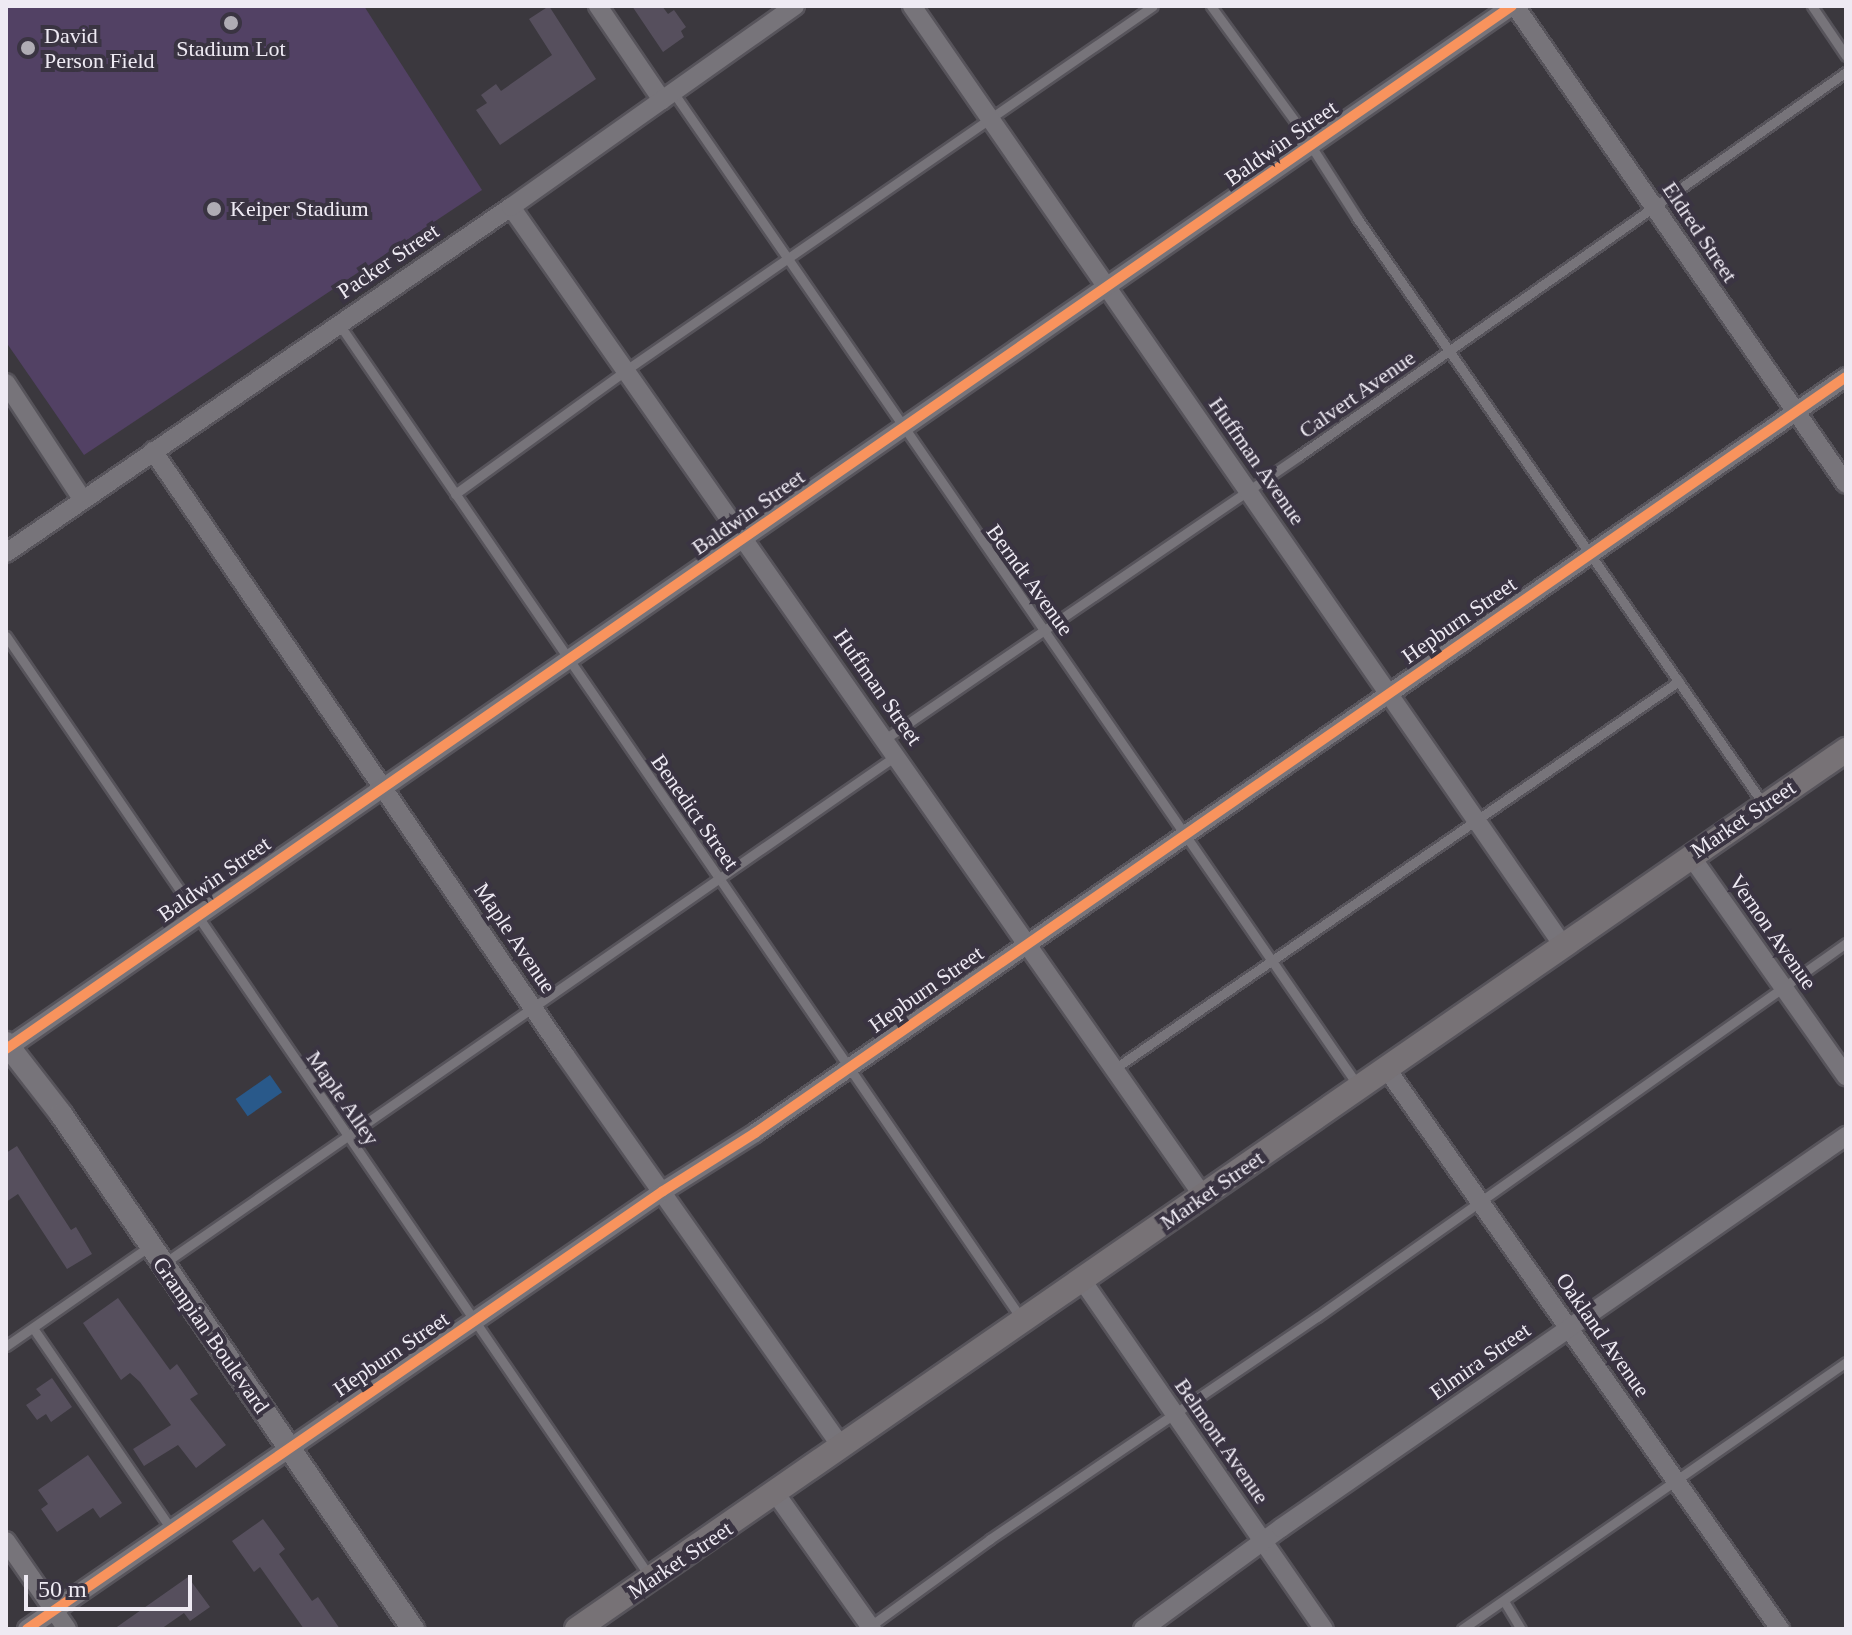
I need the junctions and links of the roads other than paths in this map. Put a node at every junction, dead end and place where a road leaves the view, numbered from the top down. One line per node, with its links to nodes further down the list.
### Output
1 (598, 6): 10 (street)
2 (795, 6): 10 (street, Packer Street)
3 (912, 6): 11 (street, Huffman Avenue)
4 (1153, 6): 11 (lane)
5 (1211, 6): 12 (lane)
6 (1513, 6): 12 (street, Baldwin Street); 14 (street, Eldred Street)
7 (1812, 6): 8 (lane)
8 (1846, 56)
9 (1846, 72): 14 (lane, Calvert Avenue)
10 (668, 96): 13 (street, Packer Street); 15 (lane, Berndt Avenue)
11 (989, 117): 15 (lane); 16 (street, Huffman Avenue)
12 (1311, 146): 16 (street, Baldwin Street); 18 (lane)
13 (511, 207): 17 (street, Packer Street); 19 (street, Huffman Street)
14 (1656, 208): 18 (lane, Calvert Avenue); 22 (street, Eldred Street)
15 (787, 259): 19 (lane); 23 (lane, Berndt Avenue)
16 (1107, 290): 23 (street, Baldwin Street); 26 (street, Huffman Avenue)
17 (338, 323): 24 (street, Packer Street); 27 (lane, Benedict Street)
18 (1451, 350): 26 (lane, Calvert Avenue); 31 (lane)
19 (626, 370): 27 (lane); 29 (street, Huffman Street)
20 (1846, 377): 22 (street, Hepburn Street)
21 (6, 383): 28 (street)
22 (1796, 411): 25 (street, Eldred Street); 31 (street, Hepburn Street)
23 (904, 428): 29 (street, Baldwin Street); 32 (lane, Berndt Avenue)
24 (153, 451): 28 (street, Packer Street); 40 (street, Maple Avenue)
25 (1846, 484)
26 (1248, 489): 32 (lane, Calvert Avenue); 36 (street, Huffman Avenue)
27 (455, 494): 34 (lane, Benedict Street)
28 (83, 500): 30 (street, Packer Street)
29 (744, 539): 34 (street, Baldwin Street); 37 (street, Huffman Street)
30 (6, 553)
31 (1591, 554): 35 (lane); 36 (street, Hepburn Street)
32 (1044, 629): 37 (lane, Calvert Avenue); 43 (lane, Berndt Avenue)
33 (6, 636): 46 (lane, Maple Alley)
34 (569, 660): 40 (street, Baldwin Street); 45 (lane, Benedict Street)
35 (1679, 681): 41 (lane); 42 (lane)
36 (1388, 693): 42 (street, Huffman Avenue); 43 (street, Hepburn Street)
37 (885, 739): 39 (street, Huffman Street)
38 (1846, 750): 41 (main road, Market Street)
39 (897, 755): 45 (lane); 47 (street, Huffman Street)
40 (384, 785): 46 (street, Baldwin Street); 52 (street, Maple Avenue)
41 (1764, 805): 44 (main road, Market Street)
42 (1477, 819): 49 (street, Huffman Avenue); 50 (lane)
43 (1186, 832): 47 (street, Hepburn Street); 50 (lane, Berndt Avenue)
44 (1690, 855): 49 (main road, Market Street); 51 (street, Vernon Avenue)
45 (720, 880): 52 (lane); 54 (lane, Benedict Street)
46 (194, 916): 53 (street, Baldwin Street); 59 (lane, Maple Alley)
47 (1027, 942): 54 (street, Hepburn Street); 56 (street, Huffman Street)
48 (1846, 943): 51 (lane)
49 (1562, 944): 55 (main road, Market Street)
50 (1272, 960): 56 (lane); 58 (lane, Berndt Avenue)
51 (1783, 987): 57 (street, Vernon Avenue); 63 (lane)
52 (533, 1008): 59 (lane); 61 (street, Maple Avenue)
53 (7, 1047): 64 (street, Grampian Boulevard)
54 (848, 1068): 61 (street, Hepburn Street); 66 (lane, Benedict Street)
55 (1386, 1068): 58 (main road, Market Street); 63 (street, Oakland Avenue)
56 (1114, 1069): 62 (street, Huffman Street)
57 (1846, 1076)
58 (1359, 1087): 62 (main road, Market Street)
59 (347, 1134): 64 (lane); 67 (lane, Maple Alley)
60 (1846, 1136): 69 (street, Elmira Street)
61 (663, 1191): 67 (street, Hepburn Street); 74 (street, Maple Avenue)
62 (1203, 1196): 65 (main road, Market Street)
63 (1479, 1201): 69 (street, Oakland Avenue); 72 (lane)
64 (156, 1255): 68 (lane); 73 (street, Grampian Boulevard)
65 (1082, 1280): 66 (main road, Market Street); 72 (street, Belmont Avenue)
66 (1023, 1321): 74 (main road, Market Street)
67 (475, 1322): 73 (street, Hepburn Street); 80 (lane, Maple Alley)
68 (33, 1328): 70 (lane); 77 (lane)
69 (1568, 1328): 75 (street, Oakland Avenue); 79 (street, Elmira Street)
70 (6, 1346)
71 (1846, 1362): 75 (lane)
72 (1172, 1412): 79 (street, Belmont Avenue); 83 (lane)
73 (289, 1448): 77 (street, Hepburn Street); 86 (street, Grampian Boulevard)
74 (842, 1448): 76 (main road, Market Street)
75 (1677, 1480): 81 (lane); 92 (street, Oakland Avenue)
76 (776, 1494): 80 (main road, Market Street); 83 (street)
77 (171, 1529): 82 (street, Hepburn Street)
78 (6, 1541): 82 (street)
79 (1263, 1542): 88 (street, Elmira Street); 89 (street, Belmont Avenue)
80 (652, 1580): 87 (main road, Market Street)
81 (1504, 1601): 90 (lane); 91 (lane)
82 (54, 1610): 84 (street, Hepburn Street); 85 (street)
83 (869, 1628)
84 (27, 1629)
85 (67, 1629)
86 (413, 1629)
87 (577, 1629)
88 (1143, 1629)
89 (1324, 1629)
90 (1462, 1629)
91 (1521, 1629)
92 (1780, 1629)

